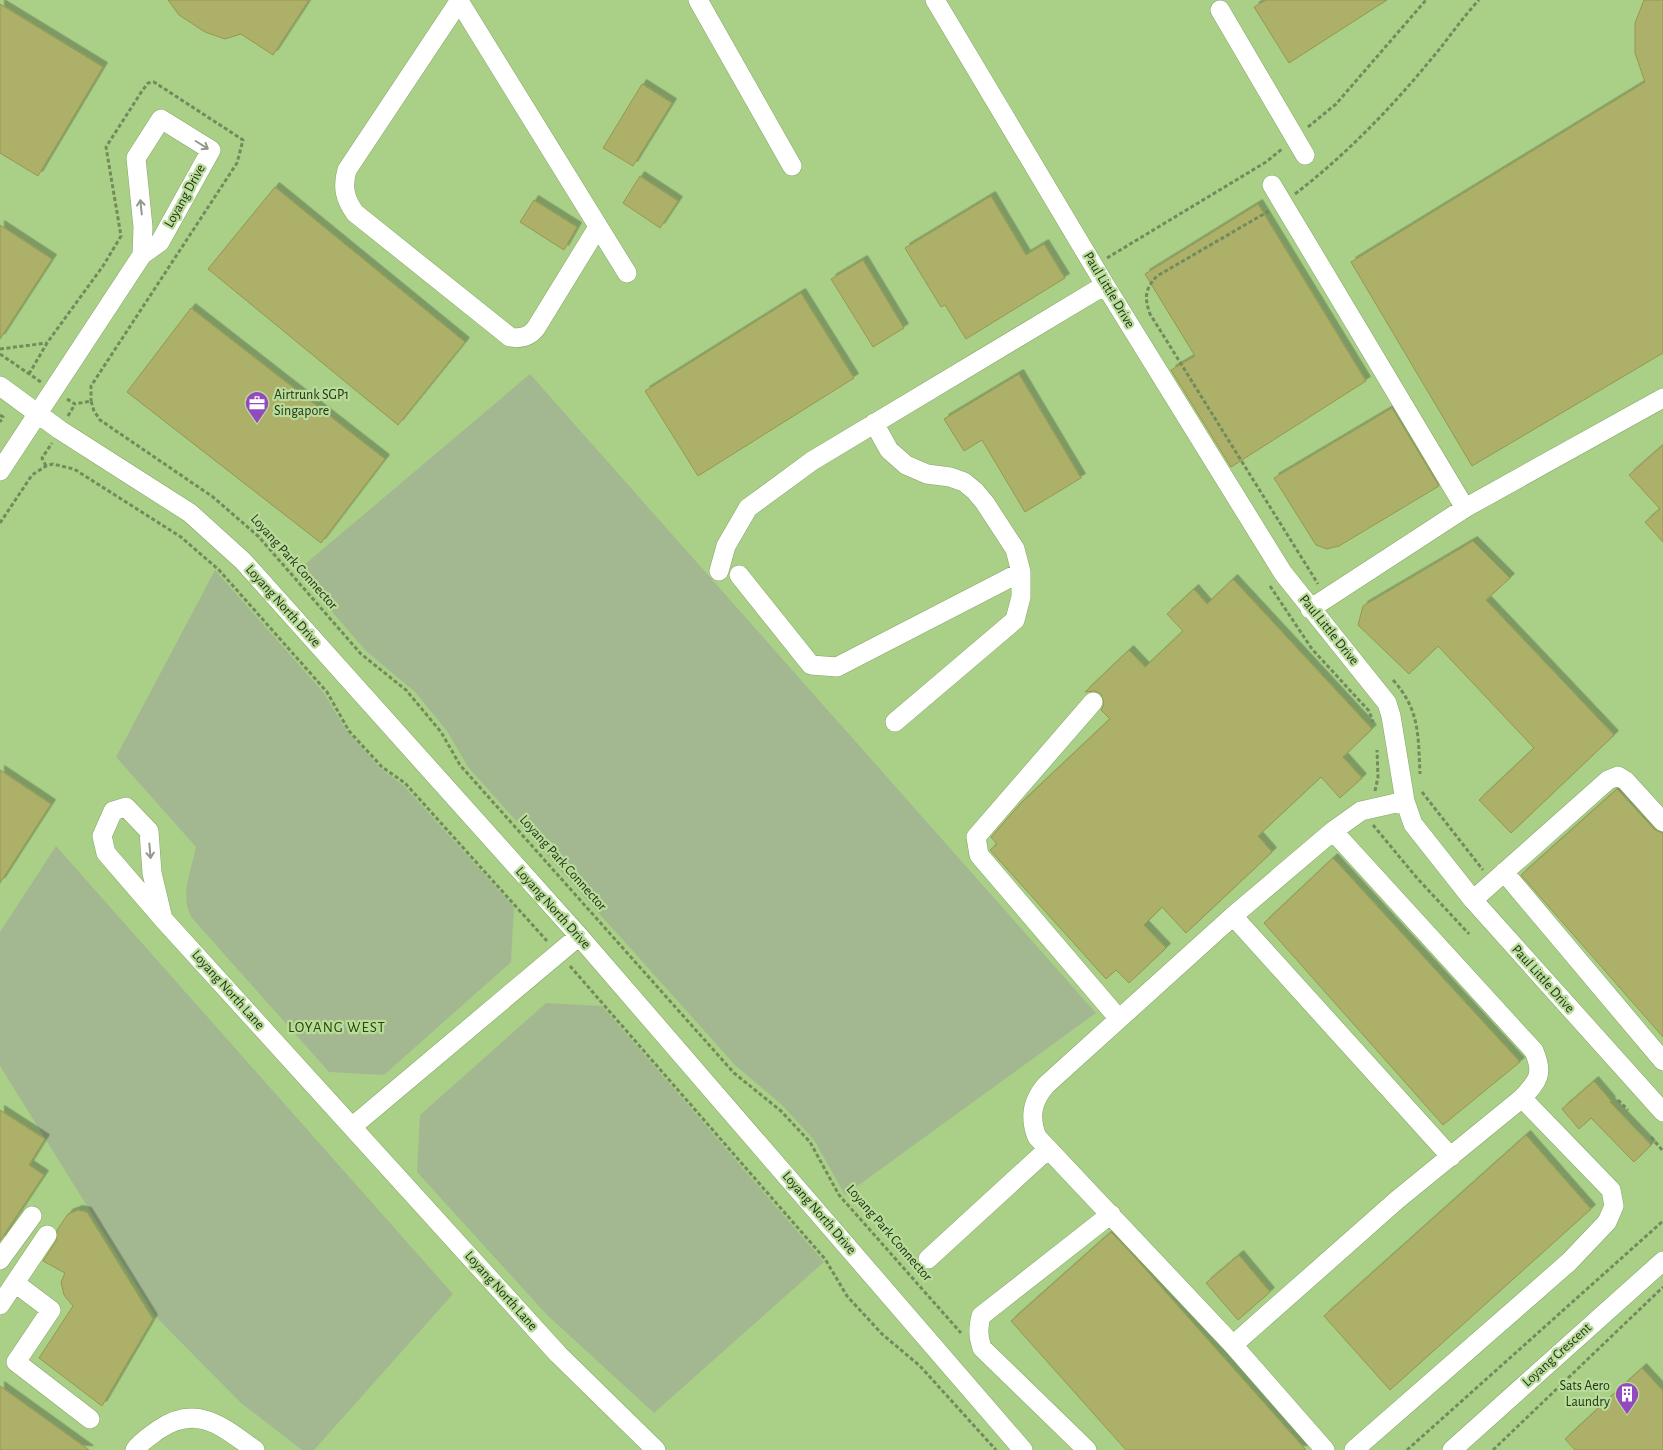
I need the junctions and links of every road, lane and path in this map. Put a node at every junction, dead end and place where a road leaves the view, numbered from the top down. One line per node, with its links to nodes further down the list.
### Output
1 (460, 0): 13 (street); 13 (street)
2 (698, 0): 10 (street)
3 (935, 0): 16 (street, Paul Little Drive)
4 (1426, 0): 8 (path)
5 (1479, 0): 12 (path)
6 (1220, 10): 8 (street)
7 (225, 128): 26 (path)
8 (1296, 137): 9 (street); 16 (path)
9 (1306, 155)
10 (792, 166)
11 (1272, 185): 12 (street)
12 (1283, 203): 32 (street); 37 (path)
13 (598, 227): 17 (street)
14 (142, 255): 14 (street, Loyang Drive, one-way to 14); 24 (street, Loyang Drive)
15 (103, 266): 19 (path)
16 (1094, 266): 18 (street, Paul Little Drive)
17 (628, 273)
18 (1105, 285): 30 (street); 38 (street, Paul Little Drive)
19 (48, 343): 20 (path); 22 (path)
20 (0, 349)
21 (0, 354): 22 (path)
22 (30, 374): 24 (path)
23 (0, 386): 28 (street)
24 (54, 390): 26 (path); 28 (street, Loyang Drive)
25 (1663, 398): 32 (street)
26 (92, 401): 76 (path, Loyang Park Connector)
27 (0, 414): 29 (path)
28 (38, 414): 31 (street, Loyang Drive); 53 (street, Loyang North Drive)
29 (0, 422)
30 (874, 424): 34 (street); 35 (street)
31 (0, 471)
32 (1465, 508): 37 (street)
33 (0, 523): 54 (path)
34 (719, 571)
35 (1021, 572): 36 (street); 41 (street)
36 (739, 574)
37 (1327, 598): 38 (street)
38 (1310, 608): 44 (street, Paul Little Drive)
39 (1391, 678): 42 (path)
40 (1093, 702): 55 (street)
41 (895, 722)
42 (1420, 776)
43 (1420, 786): 48 (path)
44 (1406, 801): 45 (street); 49 (street, Paul Little Drive)
45 (1361, 811): 47 (street); 52 (path)
46 (1663, 822): 48 (street)
47 (1333, 830): 50 (street); 57 (street)
48 (1498, 877): 49 (street); 56 (street)
49 (1473, 900): 60 (street, Paul Little Drive)
50 (1233, 916): 55 (street); 65 (street)
51 (163, 919): 51 (street, Loyang North Lane, one-way to 51); 61 (street, Loyang North Lane)
52 (1470, 934)
53 (579, 936): 54 (street); 83 (street, Loyang North Drive)
54 (558, 953): 61 (street); 82 (path)
55 (1119, 1019): 63 (street)
56 (1663, 1061)
57 (1522, 1098): 65 (street); 86 (street)
58 (1618, 1100): 59 (path)
59 (1628, 1110)
60 (1663, 1112)
61 (353, 1126): 81 (street, Loyang North Lane)
62 (1651, 1137): 64 (path)
63 (1048, 1149): 66 (street); 70 (street)
64 (1663, 1151)
65 (1451, 1157): 77 (street)
66 (1111, 1214): 77 (street); 84 (street)
67 (32, 1216): 71 (street)
68 (1663, 1221): 87 (path)
69 (47, 1235): 73 (street)
70 (928, 1259)
71 (0, 1260)
72 (1663, 1261): 88 (street, Loyang Crescent)
73 (14, 1283): 75 (street); 78 (street)
74 (1663, 1288): 89 (path)
75 (0, 1305)
76 (968, 1341)
77 (1233, 1345): 85 (street)
78 (90, 1419)
79 (134, 1450): 80 (street)
80 (255, 1450)
81 (656, 1450)
82 (996, 1450)
83 (1023, 1450)
84 (1087, 1450)
85 (1325, 1450)
86 (1354, 1450)
87 (1407, 1450)
88 (1452, 1450)
89 (1493, 1450)

